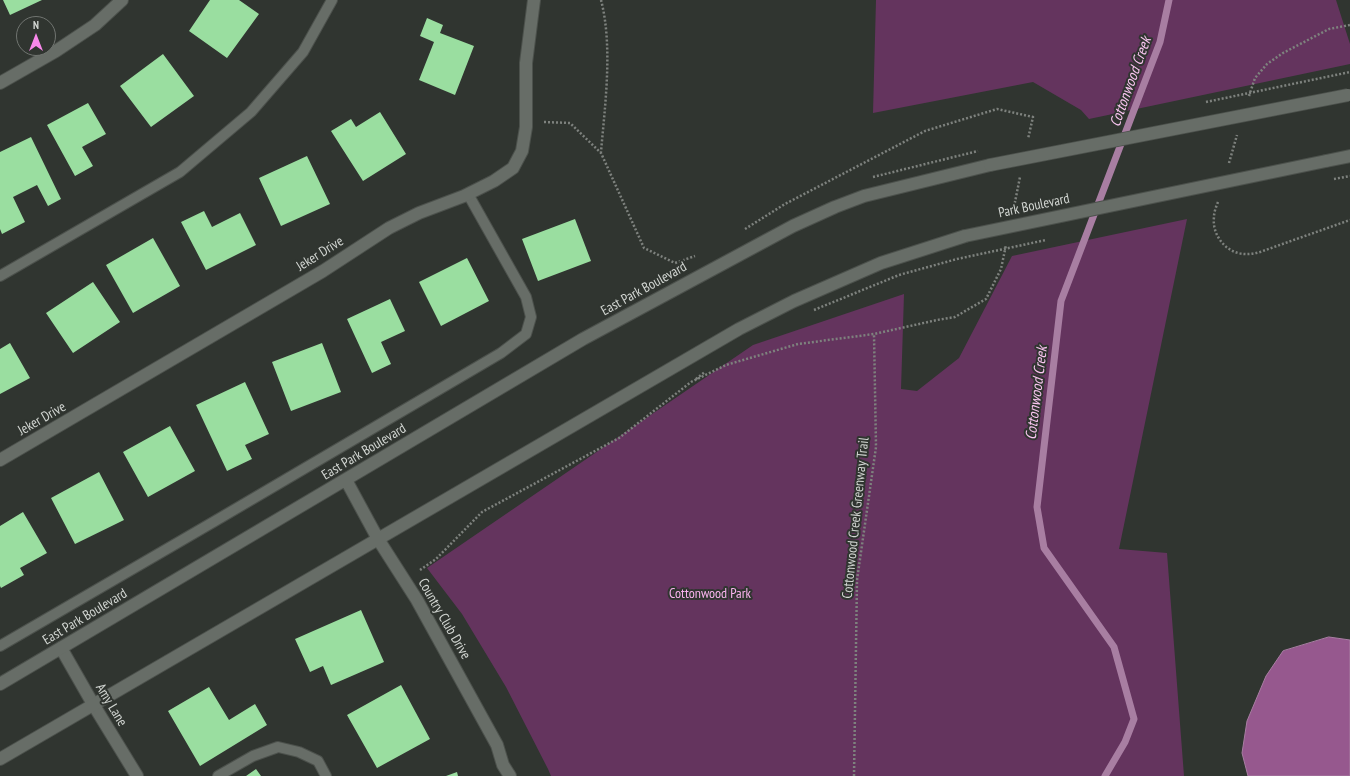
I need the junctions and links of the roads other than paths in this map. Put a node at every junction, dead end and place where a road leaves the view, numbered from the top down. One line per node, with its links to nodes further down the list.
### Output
1 (122, 0): 4 (main road)
2 (332, 0): 8 (lane)
3 (534, 0): 7 (main road, Jeker Drive)
4 (0, 83)
5 (1349, 95): 10 (main road, East Park Boulevard, bridge)
6 (1350, 156): 11 (main road, Park Boulevard, bridge)
7 (468, 194): 9 (main road, Jeker Drive); 12 (lane)
8 (0, 276)
9 (0, 460)
10 (346, 480): 11 (main road, Country Club Drive); 13 (main road, East Park Boulevard)
11 (378, 539): 15 (main road); 20 (main road, Country Club Drive)
12 (0, 646)
13 (61, 648): 14 (main road, East Park Boulevard); 15 (main road, Amy Lane)
14 (0, 684)
15 (93, 704): 16 (main road); 17 (main road, Amy Lane)
16 (0, 759)
17 (137, 776)
18 (218, 776): 19 (lane)
19 (326, 776)
20 (510, 776)

